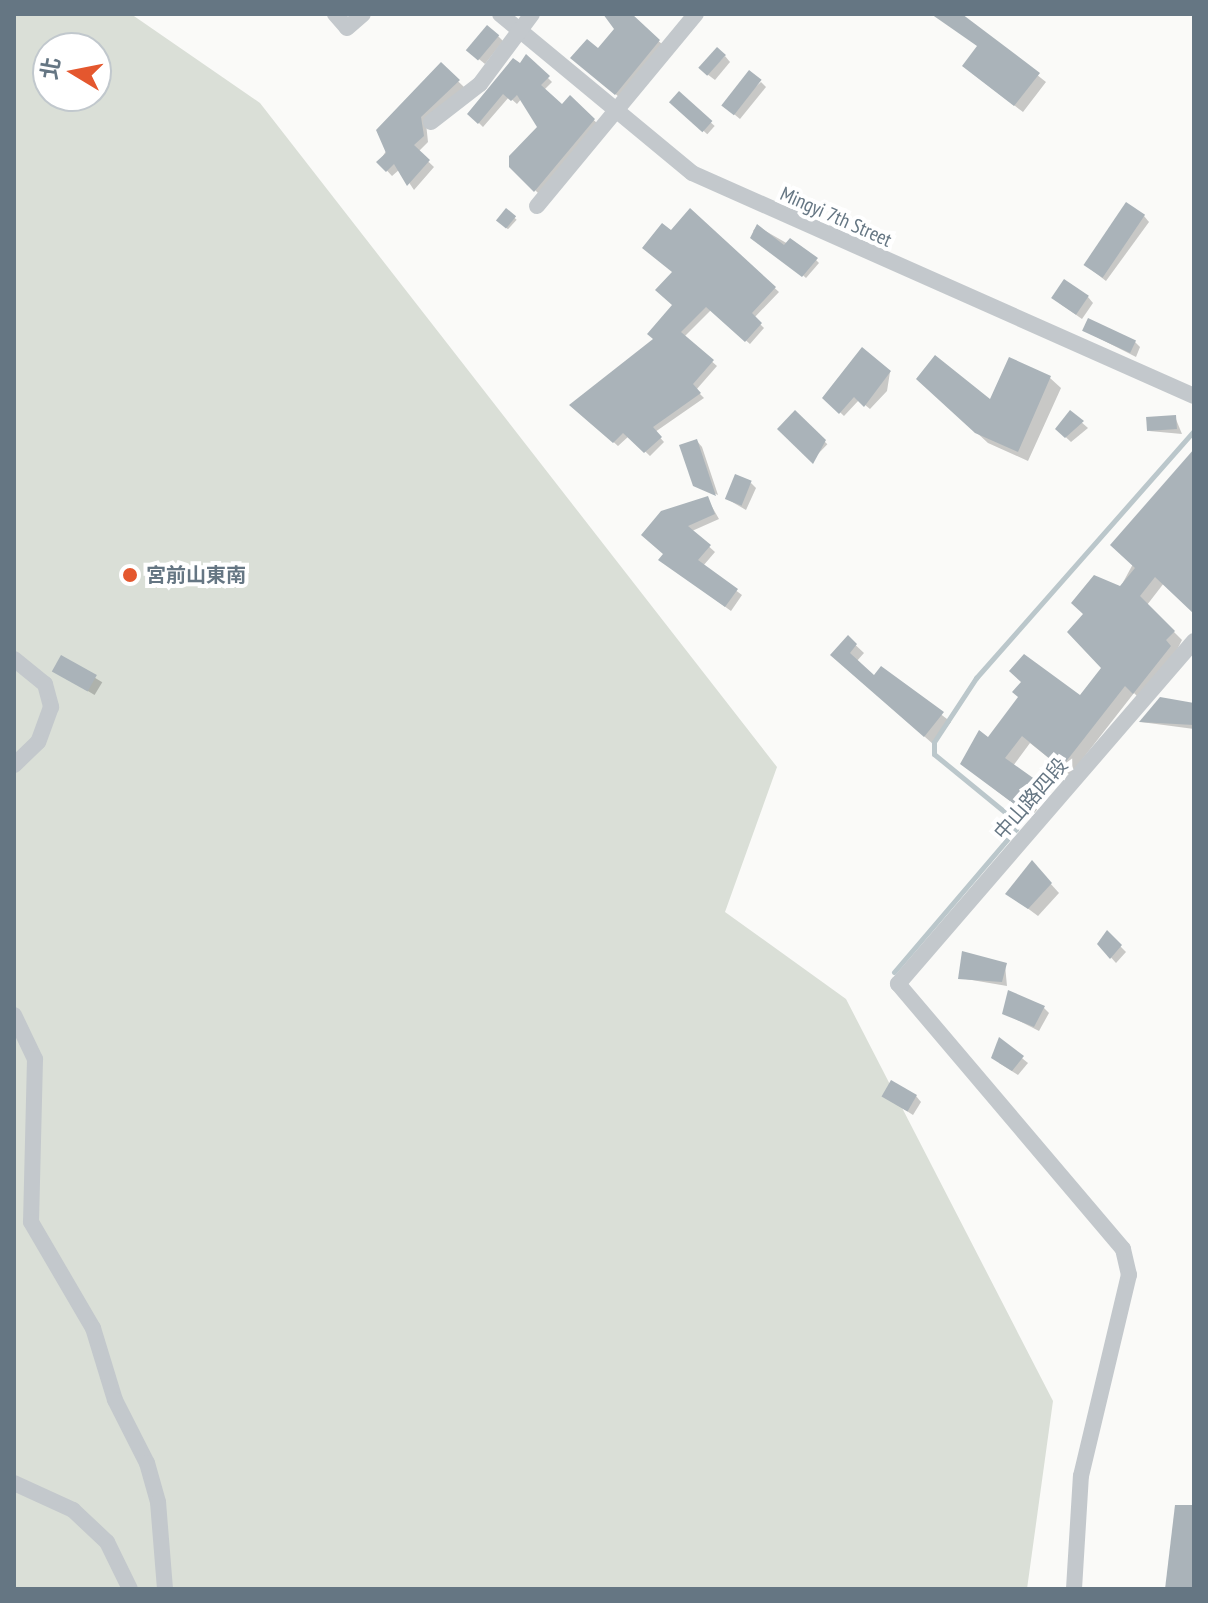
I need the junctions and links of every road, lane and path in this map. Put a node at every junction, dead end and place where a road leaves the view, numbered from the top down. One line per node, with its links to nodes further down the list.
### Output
1 (335, 14): 2 (street)
2 (363, 14)
3 (500, 14): 6 (street, Mingyi 7th Street)
4 (532, 14): 6 (street)
5 (696, 14): 7 (street)
6 (518, 35): 7 (street, Mingyi 7th Street); 8 (street)
7 (616, 106): 9 (street); 10 (street, Mingyi 7th Street)
8 (431, 122)
9 (537, 206)
10 (1194, 396)
11 (1194, 641): 18 (street, 中山路四段)
12 (14, 659): 13 (street)
13 (14, 765)
14 (14, 1015): 17 (street)
15 (14, 1483): 16 (street)
16 (130, 1589)
17 (165, 1589)
18 (1074, 1589)

